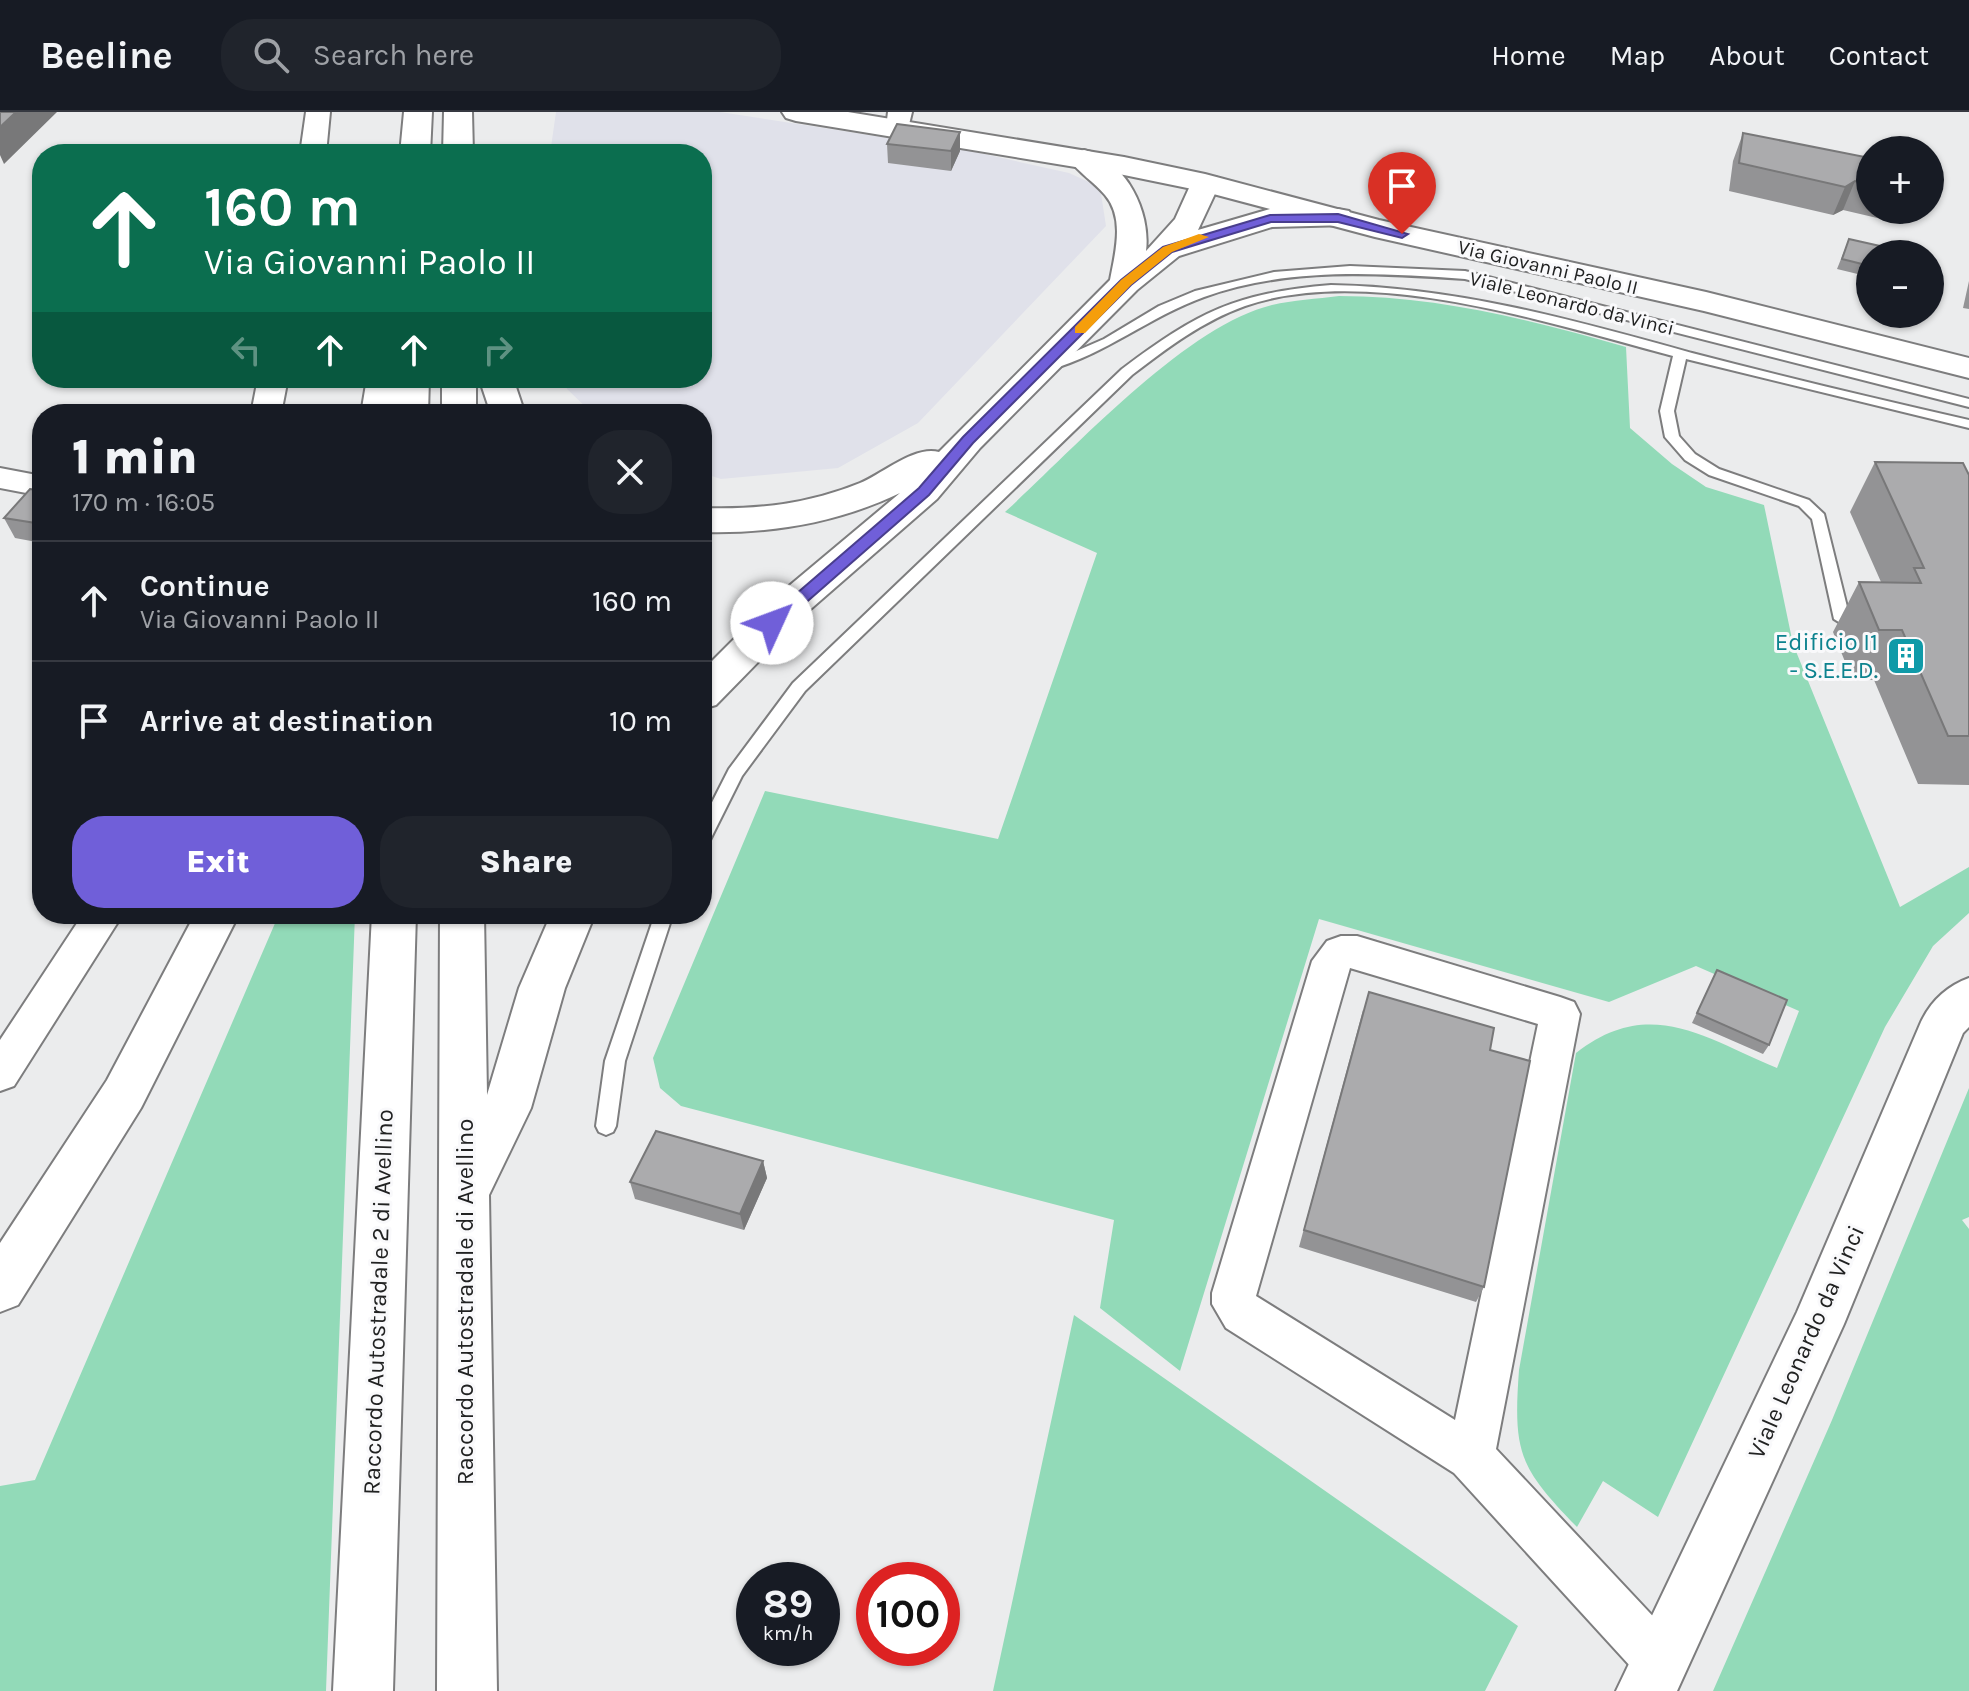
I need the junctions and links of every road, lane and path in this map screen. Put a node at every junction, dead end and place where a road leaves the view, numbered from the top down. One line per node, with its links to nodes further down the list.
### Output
1 (318, 112): 6 (street)
2 (418, 112): 7 (main road)
3 (458, 112): 8 (main road)
4 (796, 112): 5 (main road, Via Giovanni Paolo II)
5 (899, 120): 9 (main road, Via Giovanni Paolo II)
6 (314, 144)
7 (416, 144)
8 (458, 144)
9 (1084, 159): 10 (main road, Via Giovanni Paolo II); 12 (main road)
10 (1205, 183): 11 (main road, Via Giovanni Paolo II); 12 (main road); 13 (main road)
11 (1338, 218): 13 (main road); 15 (main road, Via Giovanni Paolo II)
12 (1133, 240): 14 (main road)
13 (1168, 249): 14 (main road)
14 (1126, 283): 17 (main road)
15 (1700, 318): 17 (lane, Viale Leonardo da Vinci); 18 (main road, Via Giovanni Paolo II); 19 (lane, Viale Leonardo da Vinci)
16 (1681, 353): 20 (lane); 25 (lane); 27 (lane)
17 (1043, 368): 21 (main road)
18 (1969, 368)
19 (1969, 403)
20 (1969, 424)
21 (968, 440): 24 (main road); 26 (main road)
22 (0, 478): 23 (street)
23 (32, 484)
24 (712, 520)
25 (1842, 619)
26 (712, 685)
27 (712, 819)
28 (98, 924): 35 (street)
29 (212, 924): 38 (main road)
30 (394, 924): 41 (main road, Raccordo Autostradale 2 di Avellino)
31 (462, 924): 37 (main road, Raccordo Autostradale di Avellino)
32 (569, 924): 37 (main road)
33 (661, 924): 36 (lane)
34 (1969, 997): 40 (main road, Viale Leonardo da Vinci)
35 (0, 1074)
36 (606, 1126)
37 (464, 1193): 42 (main road, Raccordo Autostradale di Avellino)
38 (0, 1288)
39 (1471, 1457): 39 (street); 40 (street)
40 (1653, 1676)
41 (363, 1691)
42 (467, 1691)

